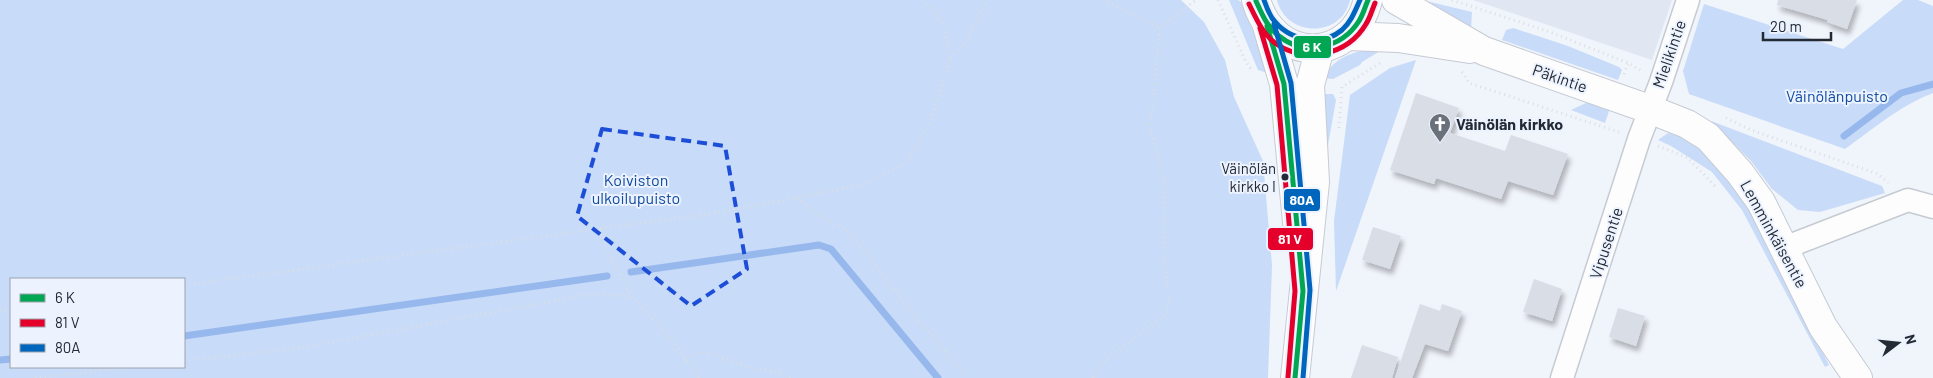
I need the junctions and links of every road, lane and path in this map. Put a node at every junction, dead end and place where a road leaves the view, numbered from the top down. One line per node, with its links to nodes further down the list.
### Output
1 (924, 0): 16 (path)
2 (987, 0): 16 (path)
3 (1103, 0): 11 (path)
4 (1196, 0): 11 (path)
5 (1218, 0): 17 (path)
6 (1256, 0): 10 (street)
7 (1368, 0): 12 (street)
8 (1396, 0): 15 (street, Päkintie)
9 (1688, 0): 18 (street, Mielikintie)
10 (1267, 26): 14 (street); 25 (street)
11 (1160, 28): 34 (path)
12 (1347, 36): 13 (street, Päkintie); 14 (street)
13 (1398, 38): 15 (street, Päkintie); 19 (path)
14 (1320, 48): 25 (street)
15 (1484, 51): 18 (street, Päkintie)
16 (950, 58): 20 (path)
17 (1256, 76)
18 (1643, 107): 23 (street, Lemminkäisentie); 36 (street, Vipusentie)
19 (1339, 128)
20 (796, 197): 22 (path); 33 (path)
21 (1933, 207): 23 (street)
22 (599, 228): 24 (path); 26 (path)
23 (1784, 248): 37 (street, Lemminkäisentie)
24 (185, 285)
25 (1303, 291): 35 (street)
26 (631, 296): 27 (path); 28 (path)
27 (685, 359): 31 (path); 32 (path)
28 (185, 361)
29 (123, 368): 30 (path)
30 (35, 378)
31 (699, 378)
32 (792, 378)
33 (965, 378)
34 (1093, 378)
35 (1295, 378)
36 (1562, 378)
37 (1858, 378)

